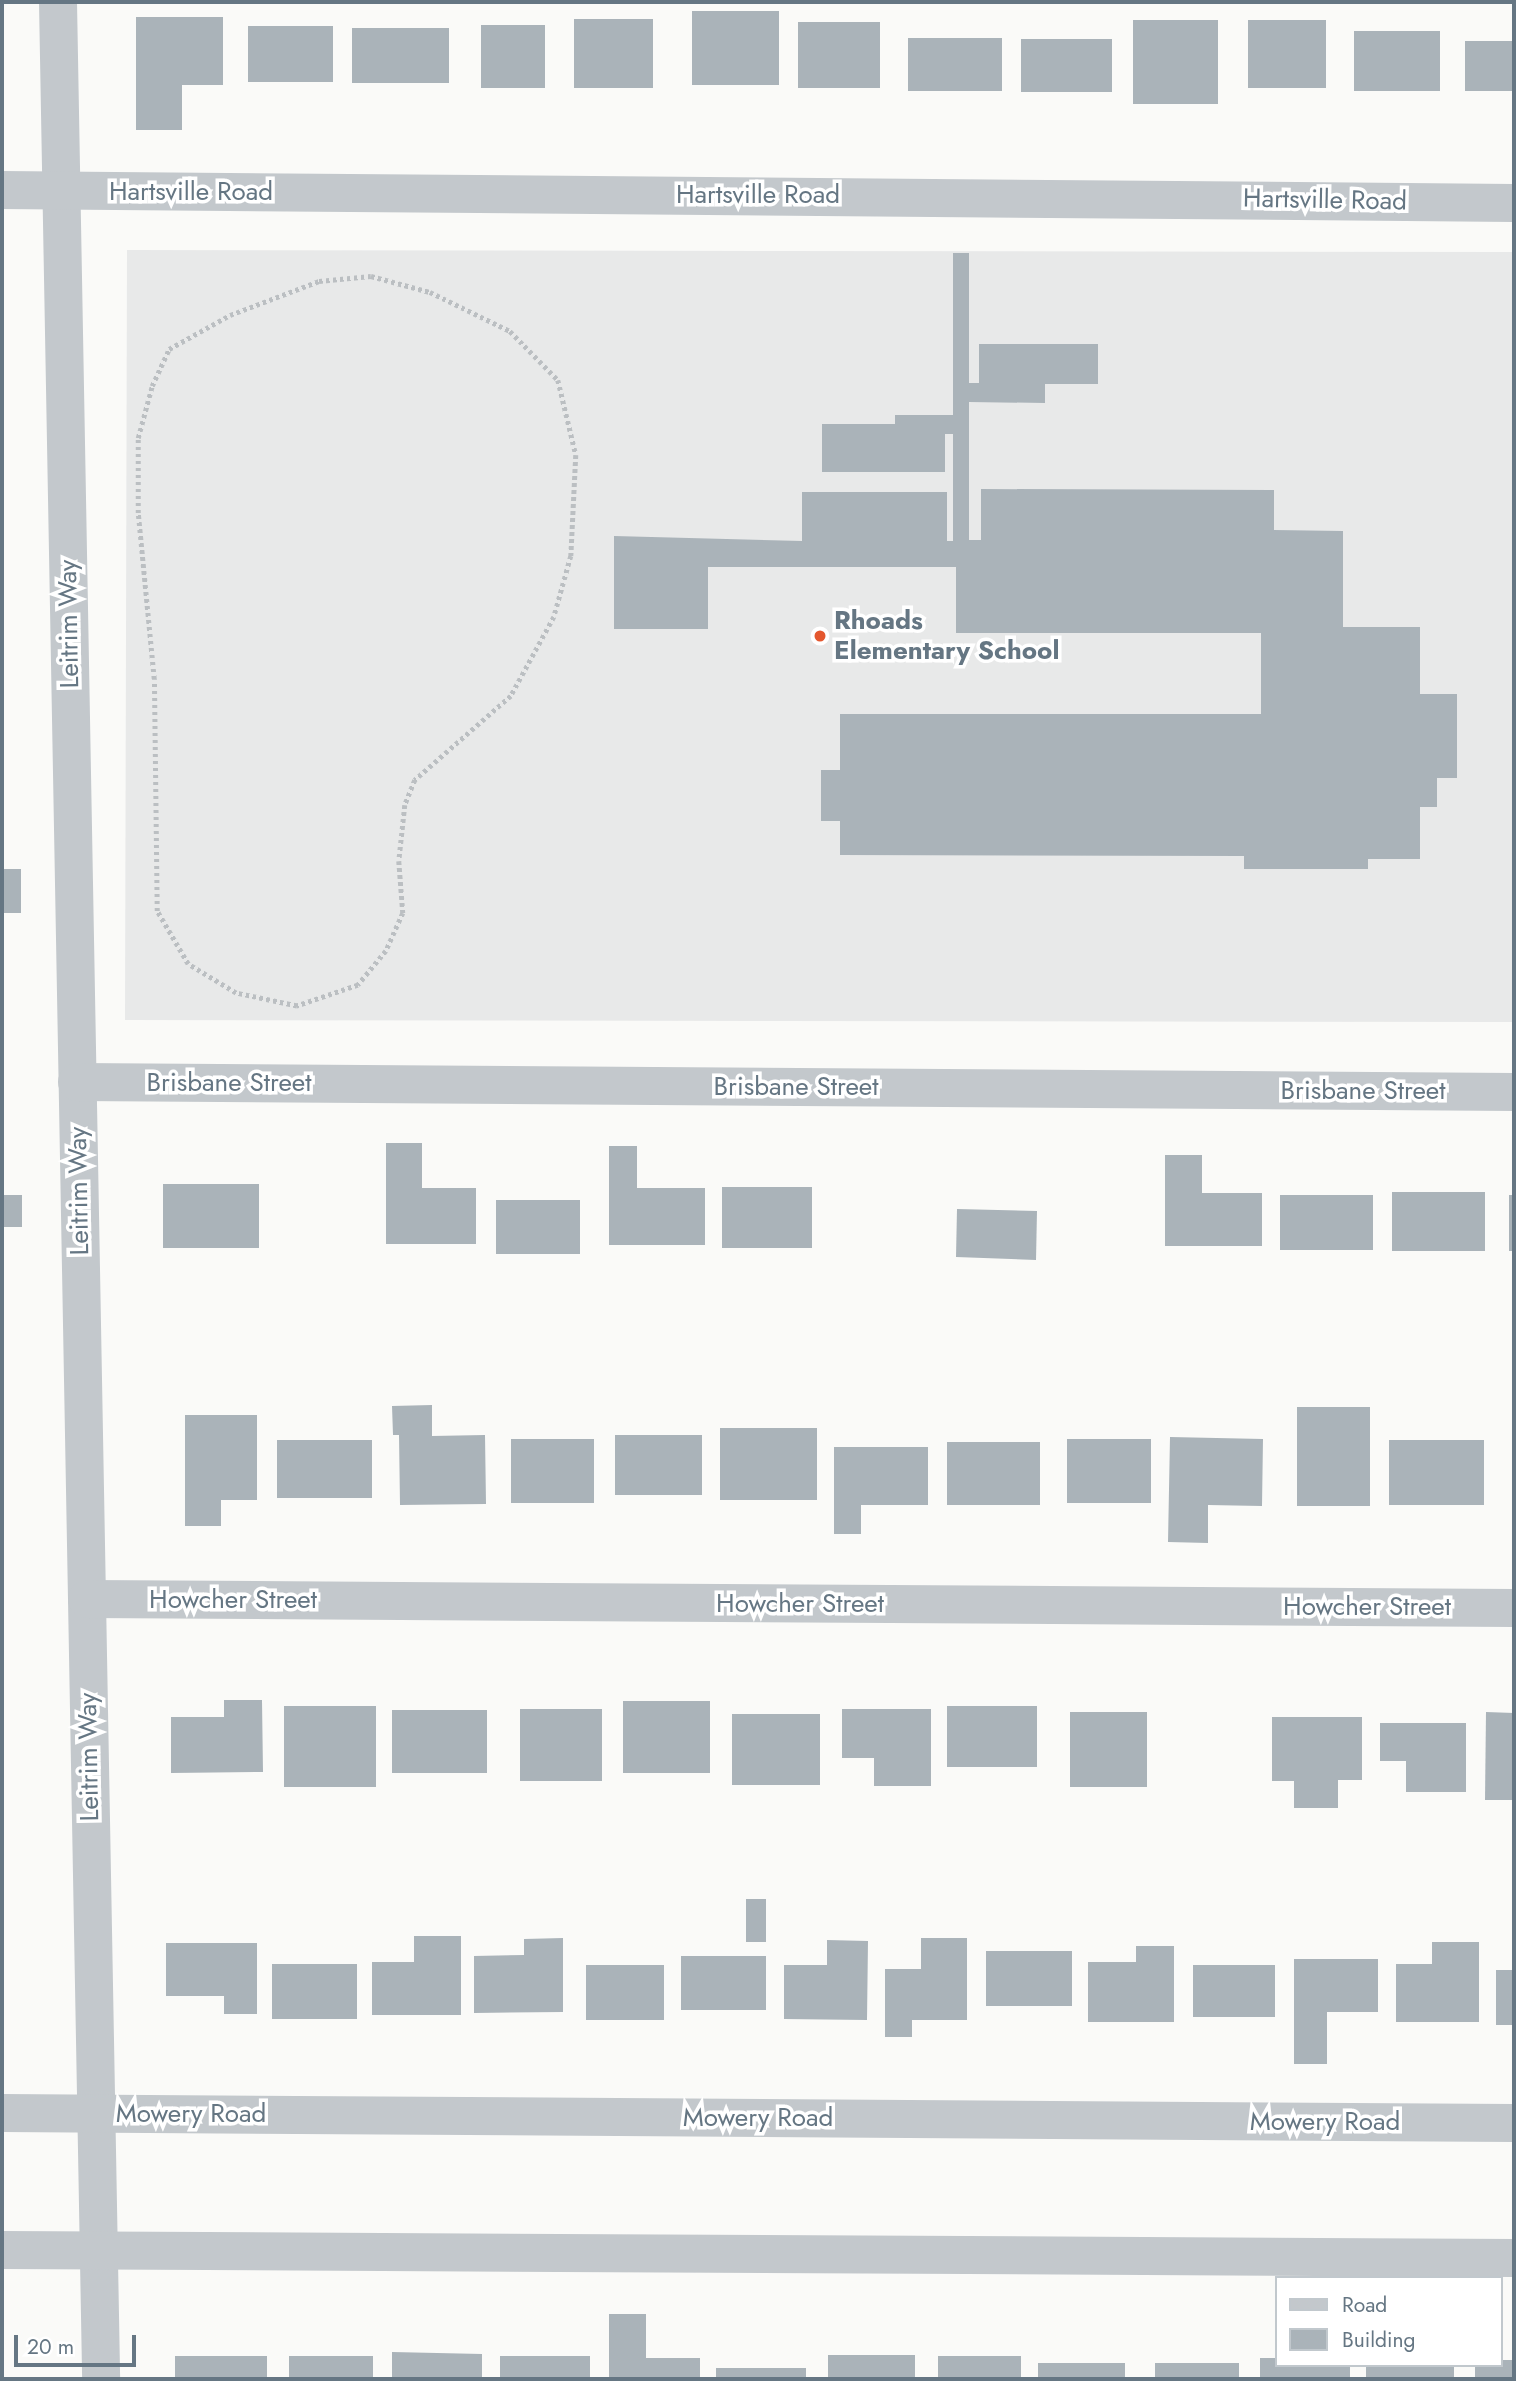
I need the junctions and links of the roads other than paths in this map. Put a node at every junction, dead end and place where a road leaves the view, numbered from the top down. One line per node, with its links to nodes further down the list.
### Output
1 (58, 2): 3 (street, Leitrim Way)
2 (2, 190): 3 (street, Hartsville Road)
3 (61, 191): 4 (street, Hartsville Road); 5 (street, Leitrim Way)
4 (1514, 203)
5 (77, 1083): 6 (street, Brisbane Street); 7 (street, Leitrim Way)
6 (1514, 1092)
7 (86, 1599): 8 (street, Howcher Street); 10 (street, Leitrim Way)
8 (1514, 1608)
9 (2, 2113): 10 (street, Mowery Road)
10 (96, 2113): 11 (street, Mowery Road); 12 (street, Leitrim Way)
11 (1514, 2123)
12 (98, 2249): 13 (street); 14 (street); 15 (street, Leitrim Way)
13 (2, 2250)
14 (1514, 2258)
15 (101, 2379)

